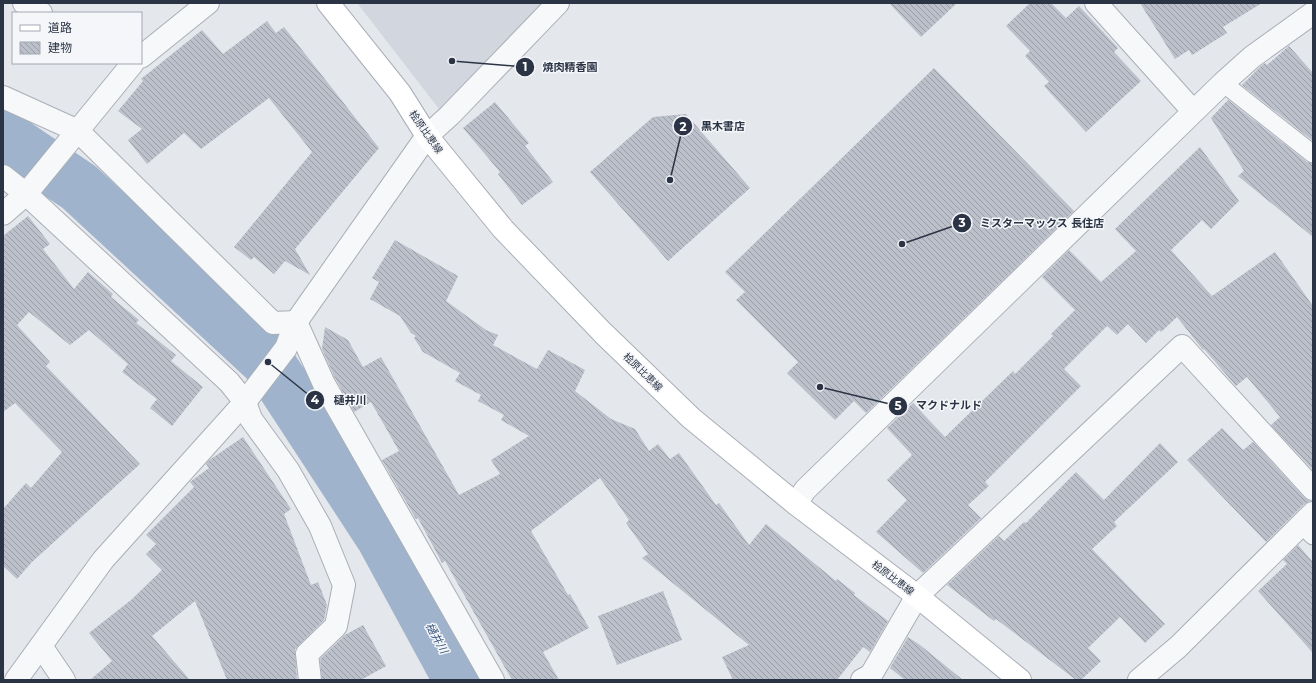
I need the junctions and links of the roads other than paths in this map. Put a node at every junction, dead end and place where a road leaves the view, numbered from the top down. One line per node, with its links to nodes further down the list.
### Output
1 (24, 3): 6 (street)
2 (208, 3): 8 (street)
3 (328, 3): 13 (main road, 桧原比恵線)
4 (558, 3): 13 (street)
5 (1096, 3): 12 (street)
6 (39, 12)
7 (1313, 13): 10 (street)
8 (142, 55)
9 (131, 64): 14 (street)
10 (1223, 83): 12 (street); 15 (lane)
11 (3, 98): 14 (street)
12 (1193, 111): 22 (street)
13 (427, 136): 19 (street); 22 (main road, 桧原比恵線)
14 (72, 138): 17 (street); 19 (street)
15 (1313, 154)
16 (3, 176): 17 (street)
17 (26, 194): 18 (street); 20 (street)
18 (3, 214)
19 (296, 322): 20 (street); 30 (street)
20 (245, 402): 25 (street); 29 (street)
21 (1313, 489): 24 (street)
22 (796, 504): 24 (main road, 桧原比恵線)
23 (1309, 524): 32 (street)
24 (917, 596): 26 (street); 31 (main road, 桧原比恵線)
25 (41, 646): 27 (street); 28 (street)
26 (870, 678)
27 (16, 680)
28 (64, 680)
29 (310, 680)
30 (493, 680)
31 (1020, 680)
32 (1139, 680)

